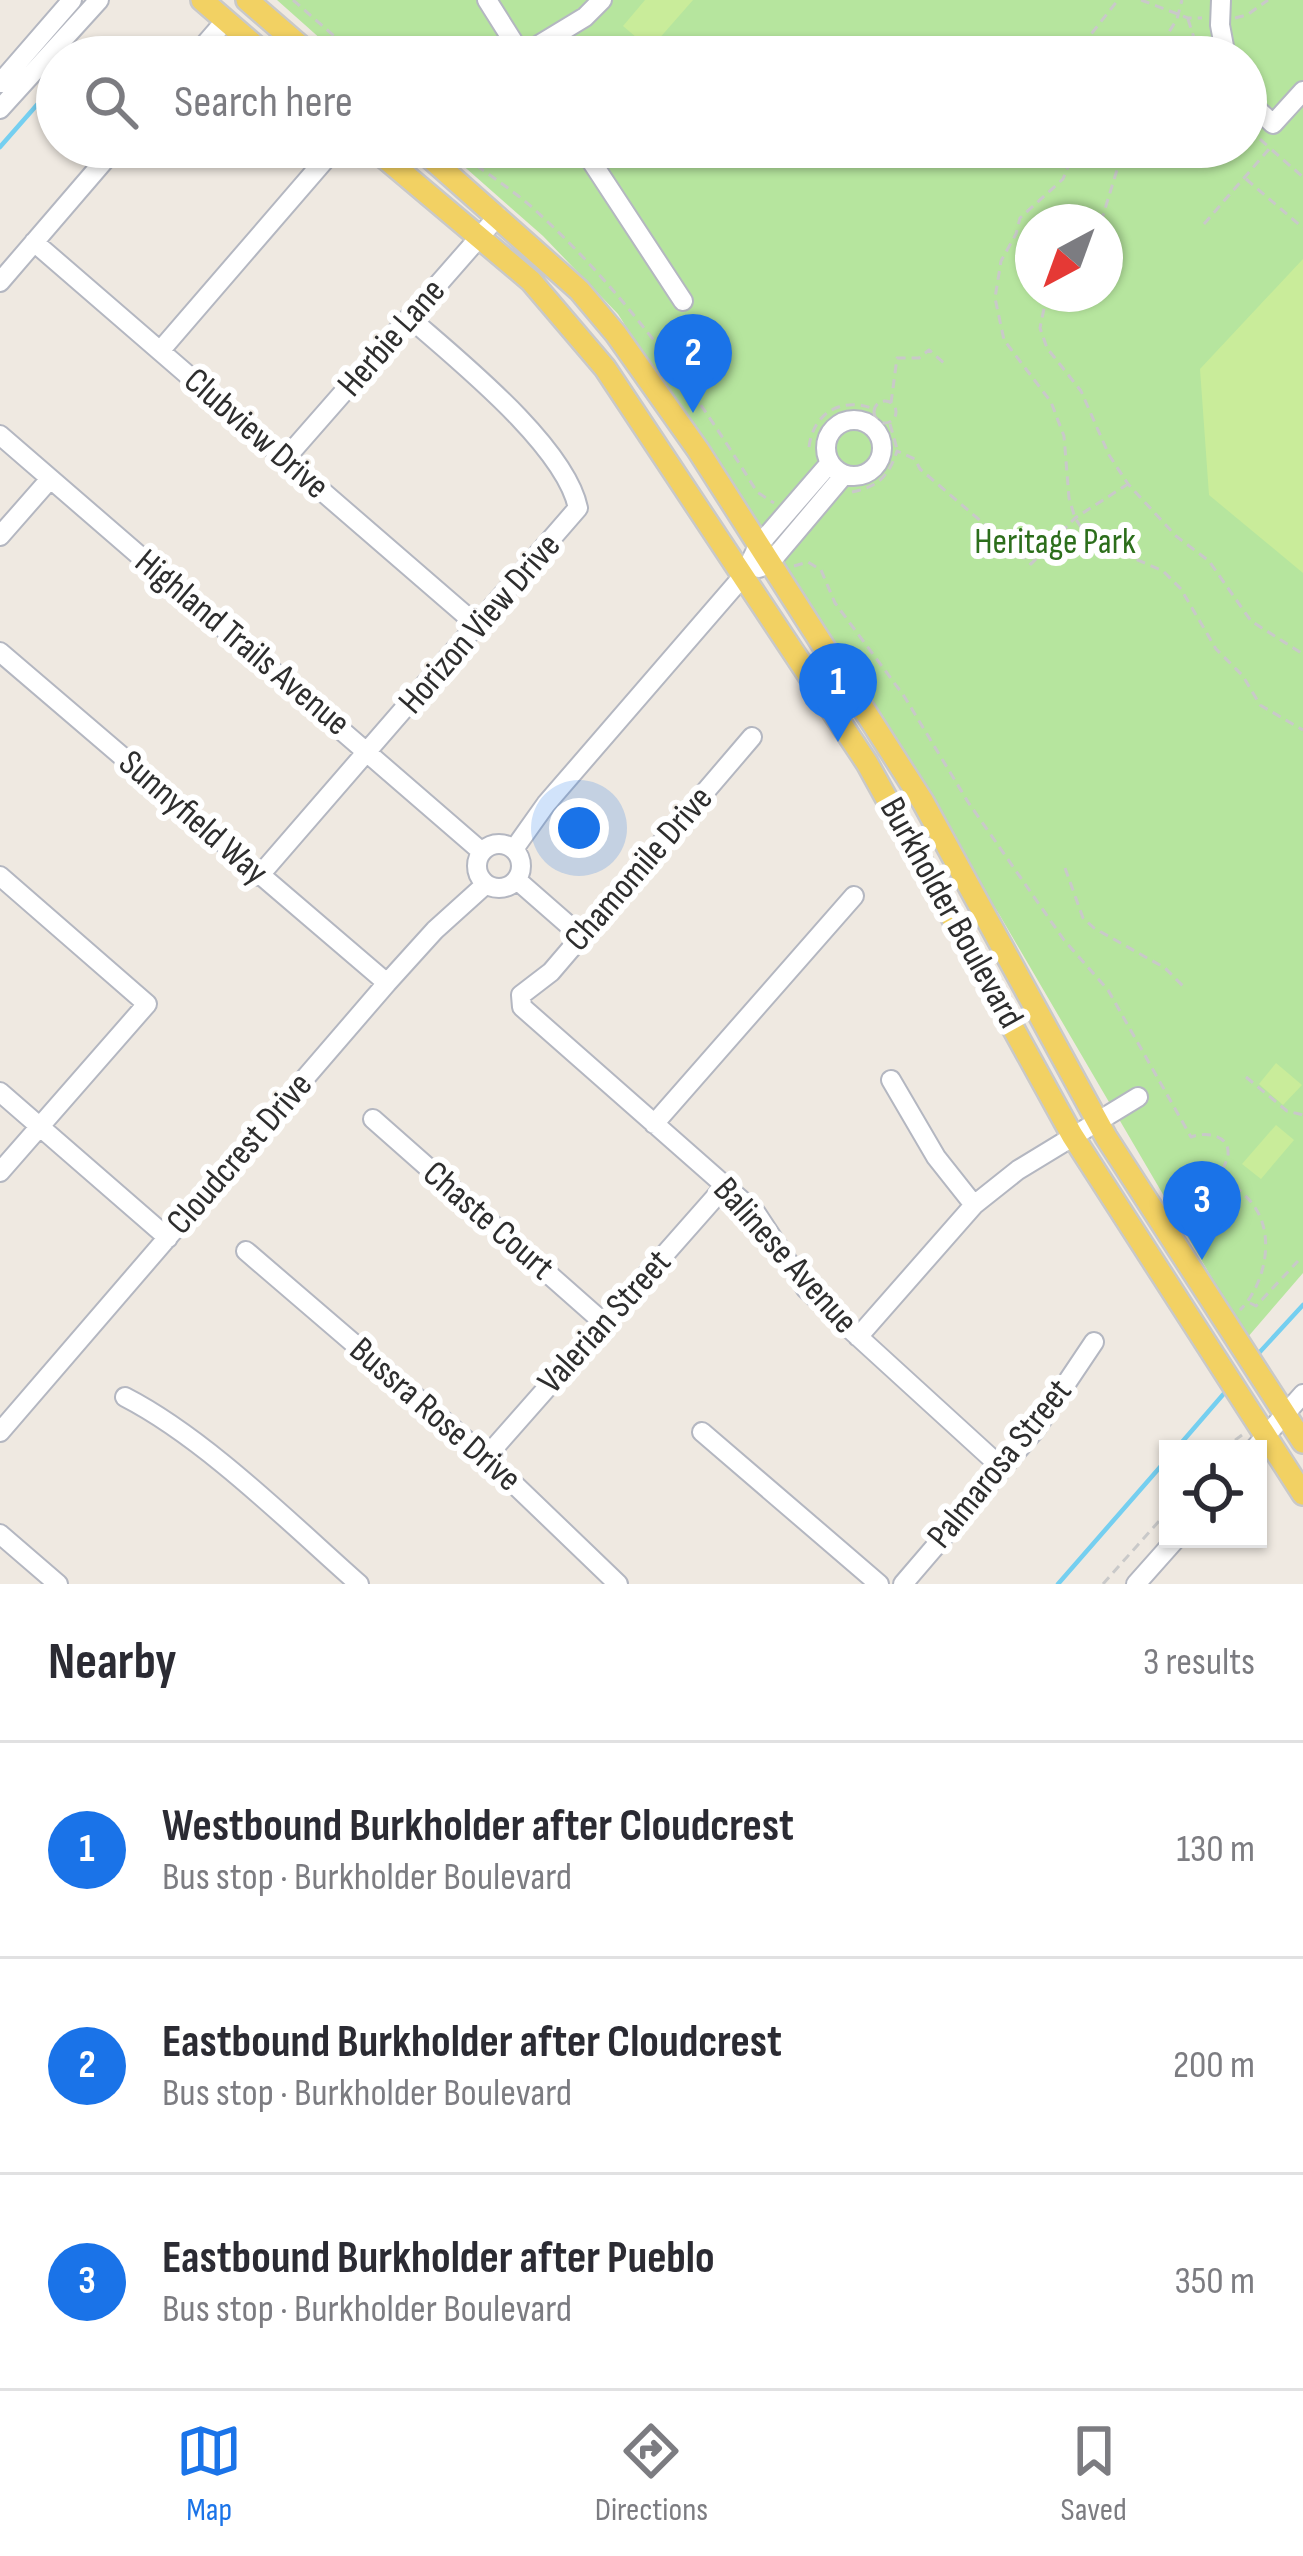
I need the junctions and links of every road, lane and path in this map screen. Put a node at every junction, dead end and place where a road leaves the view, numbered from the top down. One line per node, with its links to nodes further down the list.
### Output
1 (72, 0): 14 (street)
2 (99, 0): 15 (street)
3 (202, 0): 13 (main road)
4 (247, 0): 18 (main road)
5 (293, 0): 19 (path)
6 (487, 0): 20 (street)
7 (602, 0): 21 (street)
8 (1118, 0): 22 (path)
9 (1141, 0): 12 (path)
10 (1182, 0): 12 (path)
11 (1221, 0): 25 (street)
12 (1179, 13): 23 (path); 24 (path)
13 (226, 20): 16 (street); 17 (main road)
14 (40, 36)
15 (66, 36)
16 (212, 36)
17 (244, 36)
18 (289, 36)
19 (334, 36)
20 (510, 36)
21 (554, 36)
22 (1090, 36)
23 (1166, 36)
24 (1194, 36)
25 (1222, 36)
26 (36, 41): 28 (street)
27 (36, 69): 30 (street)
28 (0, 82)
29 (1303, 91): 31 (street)
30 (0, 109)
31 (1267, 118)
32 (1267, 145): 33 (path)
33 (1270, 148): 34 (path); 44 (path)
34 (1267, 151)
35 (98, 168): 50 (street)
36 (318, 168): 55 (street)
37 (397, 168): 49 (main road, Burkholder Boulevard)
38 (442, 168): 46 (main road, Burkholder Boulevard)
39 (596, 168): 52 (street)
40 (1067, 168): 68 (path)
41 (1118, 168): 45 (path)
42 (1253, 168): 43 (path)
43 (1245, 177): 47 (path); 48 (path)
44 (1303, 177)
45 (1107, 204)
46 (498, 216): 49 (street, Herbie Lane); 70 (main road, Burkholder Boulevard)
47 (1204, 224)
48 (1303, 228)
49 (480, 237): 54 (street, Herbie Lane); 71 (main road, Burkholder Boulevard)
50 (34, 242): 51 (street); 55 (street, Clubview Drive)
51 (0, 282)
52 (683, 301)
53 (1043, 312): 66 (path)
54 (412, 319): 63 (street, Herbie Lane); 72 (street, Horizon View Drive)
55 (160, 351): 63 (street, Clubview Drive)
56 (944, 363): 57 (path)
57 (892, 403): 58 (path); 59 (path)
58 (874, 410): 59 (path); 61 (path)
59 (890, 422): 62 (path)
60 (0, 435): 65 (street, Highland Trails Avenue)
61 (809, 447)
62 (897, 451): 67 (path); 68 (path)
63 (285, 459): 72 (street, Clubview Drive)
64 (837, 469): 70 (street)
65 (50, 479): 69 (street); 77 (street, Highland Trails Avenue)
66 (1128, 484): 68 (path); 74 (path)
67 (842, 502)
68 (1075, 518): 75 (path)
69 (0, 536)
70 (772, 555): 71 (street); 96 (main road, Burkholder Boulevard); 108 (path)
71 (744, 575): 78 (street); 99 (main road, Burkholder Boulevard)
72 (478, 626): 77 (street, Horizon View Drive)
73 (0, 652): 82 (street, Sunnyfield Way)
74 (1303, 654)
75 (1303, 730)
76 (752, 737): 86 (street, Chamomile Drive)
77 (369, 752): 79 (street, Highland Trails Avenue); 82 (street, Horizon View Drive)
78 (514, 849): 79 (street); 83 (street)
79 (482, 852): 84 (street)
80 (1064, 868): 88 (path)
81 (0, 876): 98 (street)
82 (259, 876): 87 (street, Sunnyfield Way)
83 (517, 880): 84 (street); 86 (street)
84 (486, 884): 87 (street, Cloudcrest Drive)
85 (854, 896): 97 (street)
86 (581, 936): 89 (street, Chamomile Drive)
87 (387, 983): 105 (street, Cloudcrest Drive)
88 (1186, 989)
89 (521, 995): 97 (street, Balinese Avenue)
90 (1246, 1076): 94 (path)
91 (891, 1080): 103 (street)
92 (0, 1092): 98 (street)
93 (1138, 1097): 96 (street)
94 (1303, 1115)
95 (373, 1118): 110 (street, Chaste Court)
96 (1097, 1120): 99 (street); 104 (main road, Burkholder Boulevard)
97 (654, 1124): 102 (street, Balinese Avenue)
98 (40, 1126): 100 (street); 105 (street)
99 (1072, 1135): 103 (street); 118 (main road, Burkholder Boulevard)
100 (0, 1172)
101 (1191, 1177): 104 (street)
102 (725, 1186): 110 (street, Valerian Street); 111 (street, Balinese Avenue)
103 (974, 1204): 111 (street)
104 (1165, 1227): 115 (main road, Burkholder Boulevard)
105 (168, 1238): 116 (street, Cloudcrest Drive)
106 (246, 1251): 121 (street, Bussra Rose Drive)
107 (1298, 1261): 108 (path)
108 (1248, 1302): 109 (path)
109 (1238, 1312)
110 (604, 1323): 121 (street, Valerian Street)
111 (858, 1337): 122 (street, Balinese Avenue)
112 (1094, 1342): 122 (street, Palmarosa Street)
113 (1303, 1394): 115 (street)
114 (125, 1397): 128 (street)
115 (1286, 1413): 118 (street); 119 (main road, Burkholder Boulevard)
116 (0, 1432)
117 (702, 1432): 130 (street)
118 (1254, 1440)
119 (1303, 1442)
120 (1267, 1454): 123 (main road, Burkholder Boulevard)
121 (485, 1457): 129 (street, Bussra Rose Drive)
122 (1001, 1467): 131 (street, Palmarosa Street)
123 (1303, 1494)
124 (1159, 1521): 132 (path)
125 (0, 1534): 127 (street)
126 (1168, 1548): 133 (street)
127 (58, 1584)
128 (359, 1584)
129 (618, 1584)
130 (879, 1584)
131 (903, 1584)
132 (1103, 1584)
133 (1136, 1584)

